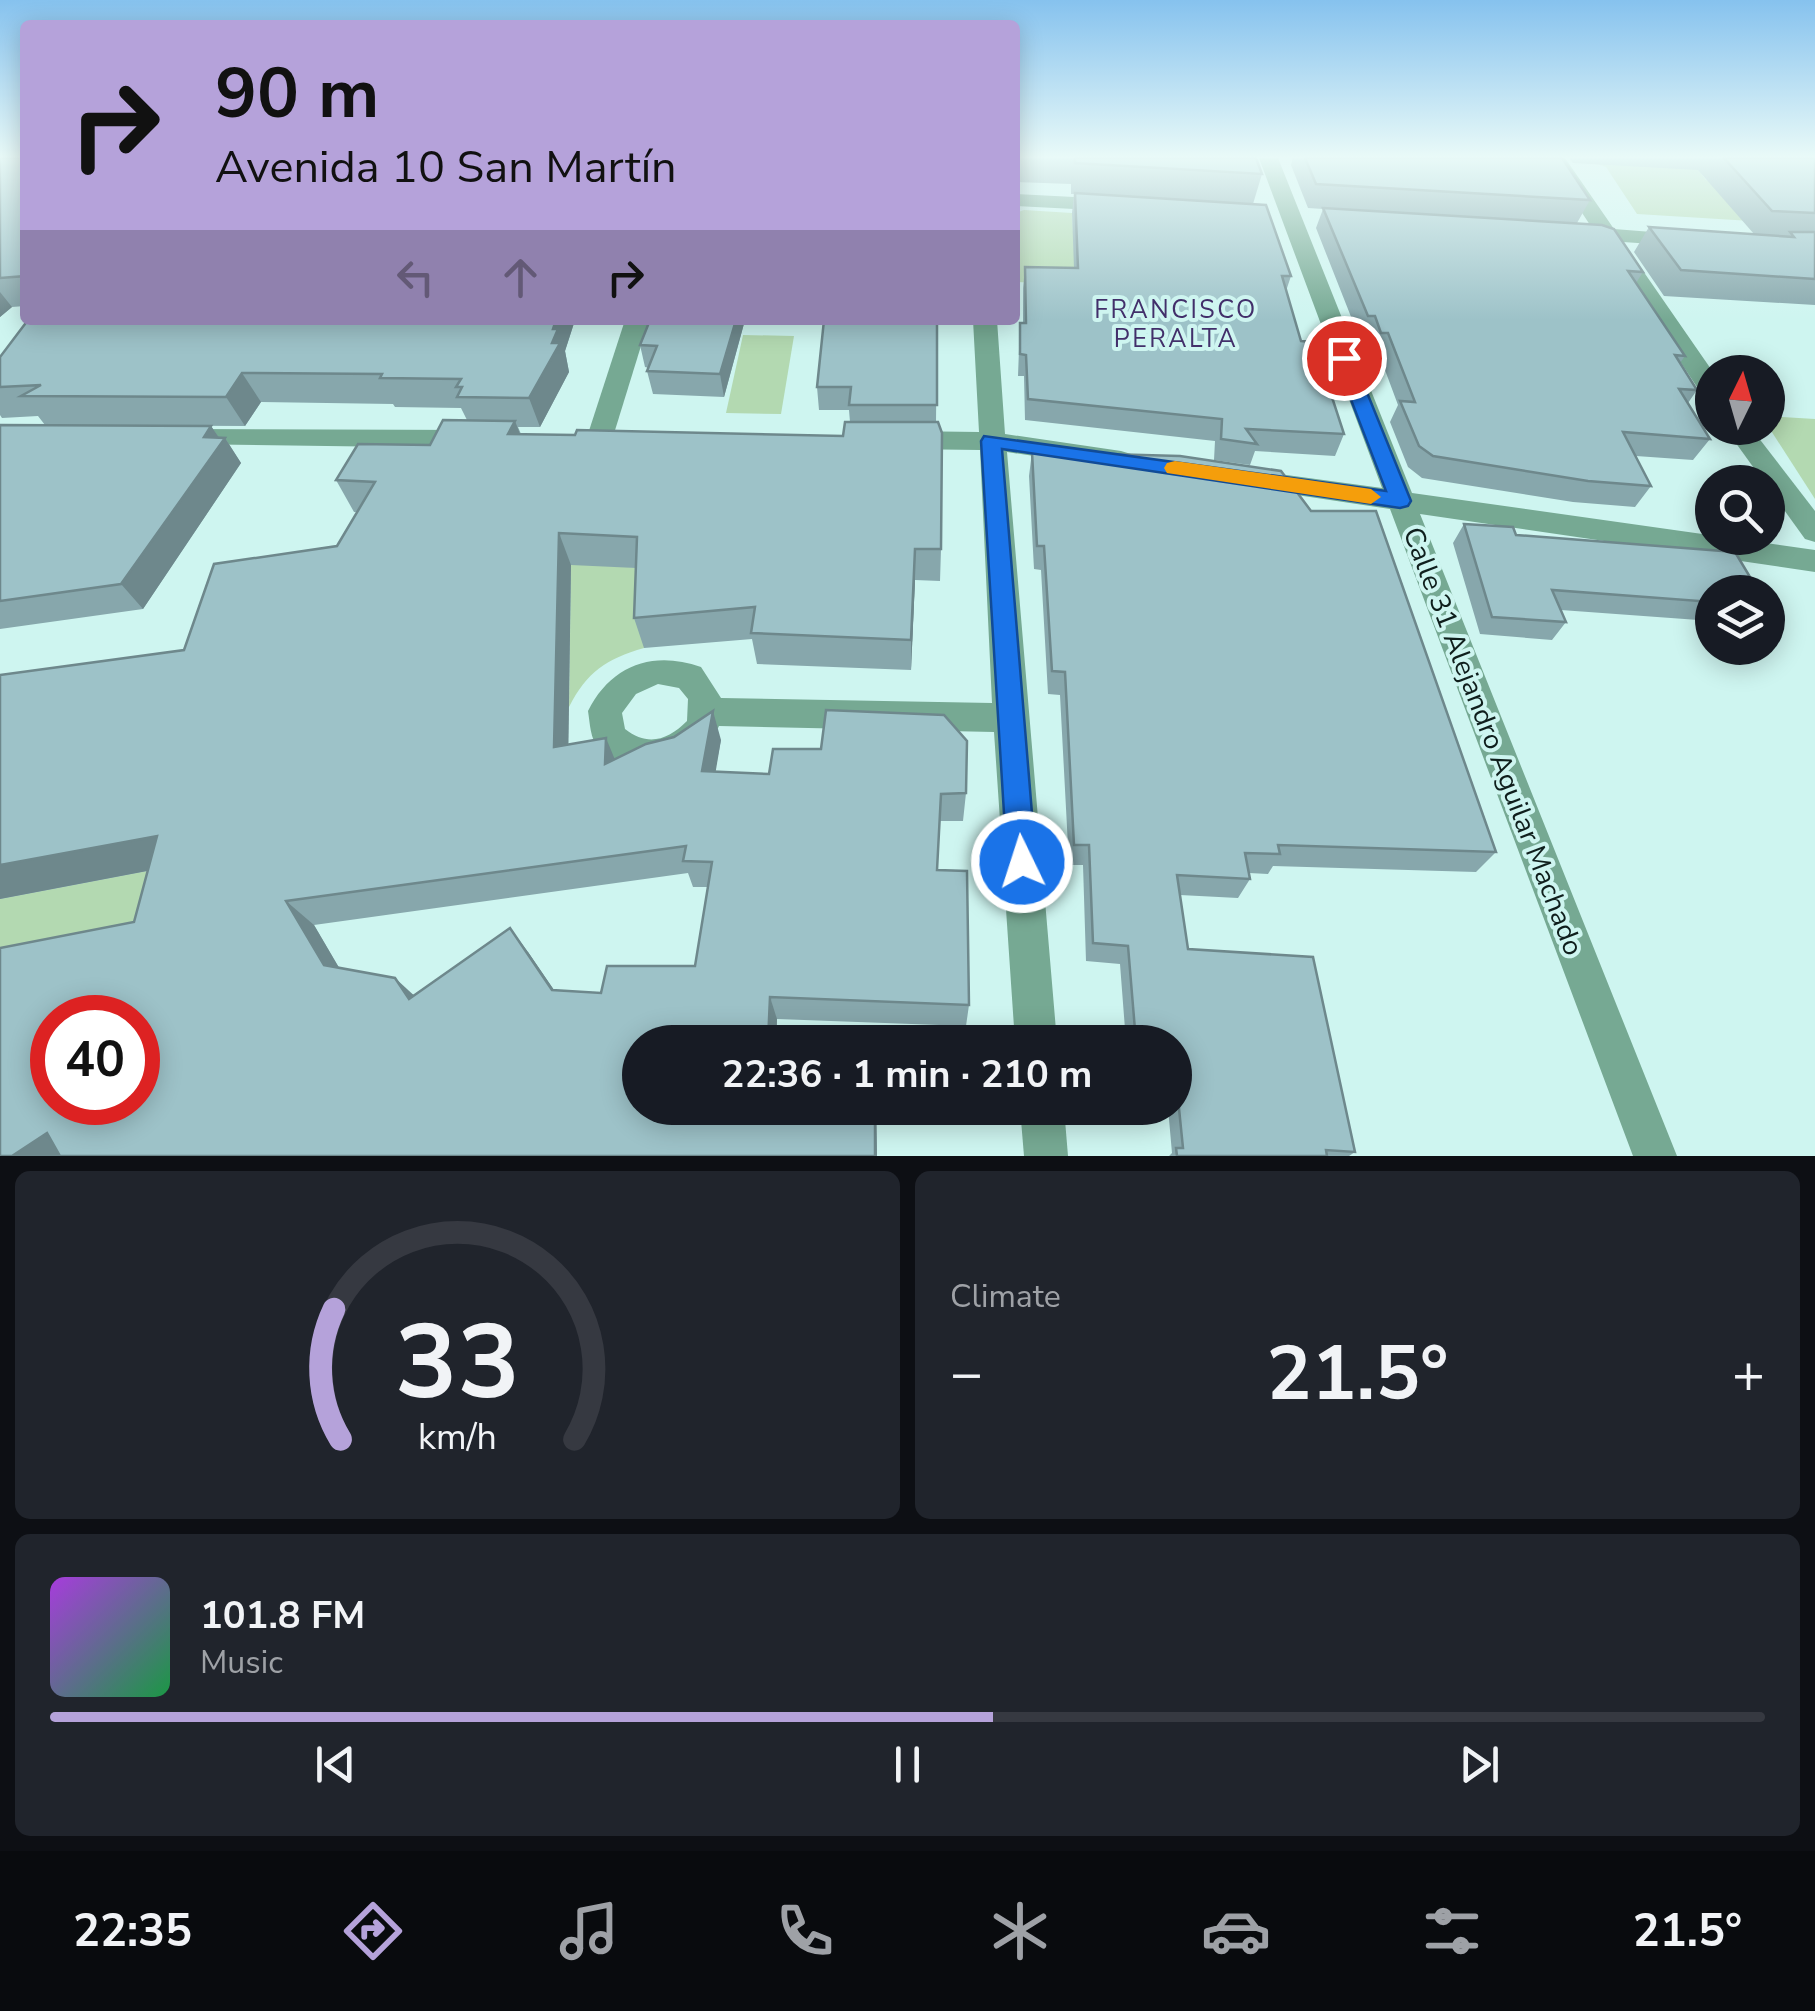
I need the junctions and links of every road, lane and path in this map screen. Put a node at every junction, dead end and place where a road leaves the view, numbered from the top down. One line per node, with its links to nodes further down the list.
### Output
1 (1287, 212): 17 (street, Calle 31 Alejandro Aguilar Machado)
2 (1592, 212): 4 (street)
3 (1551, 231): 4 (street)
4 (1608, 235): 5 (street); 8 (street)
5 (1702, 241)
6 (635, 325): 11 (street)
7 (985, 325): 13 (street)
8 (1695, 365)
9 (155, 438): 10 (street)
10 (503, 440)
11 (599, 440)
12 (874, 440): 13 (street)
13 (992, 441): 15 (street); 21 (street)
14 (1751, 445): 18 (street)
15 (1147, 464)
16 (1225, 475): 17 (street)
17 (1400, 501): 19 (street); 25 (street, Calle 31 Alejandro Aguilar Machado)
18 (1815, 532)
19 (1815, 560)
20 (708, 712): 21 (street)
21 (1010, 718): 22 (street)
22 (1035, 1025)
23 (1043, 1125): 24 (street)
24 (1046, 1156)
25 (1655, 1156)

